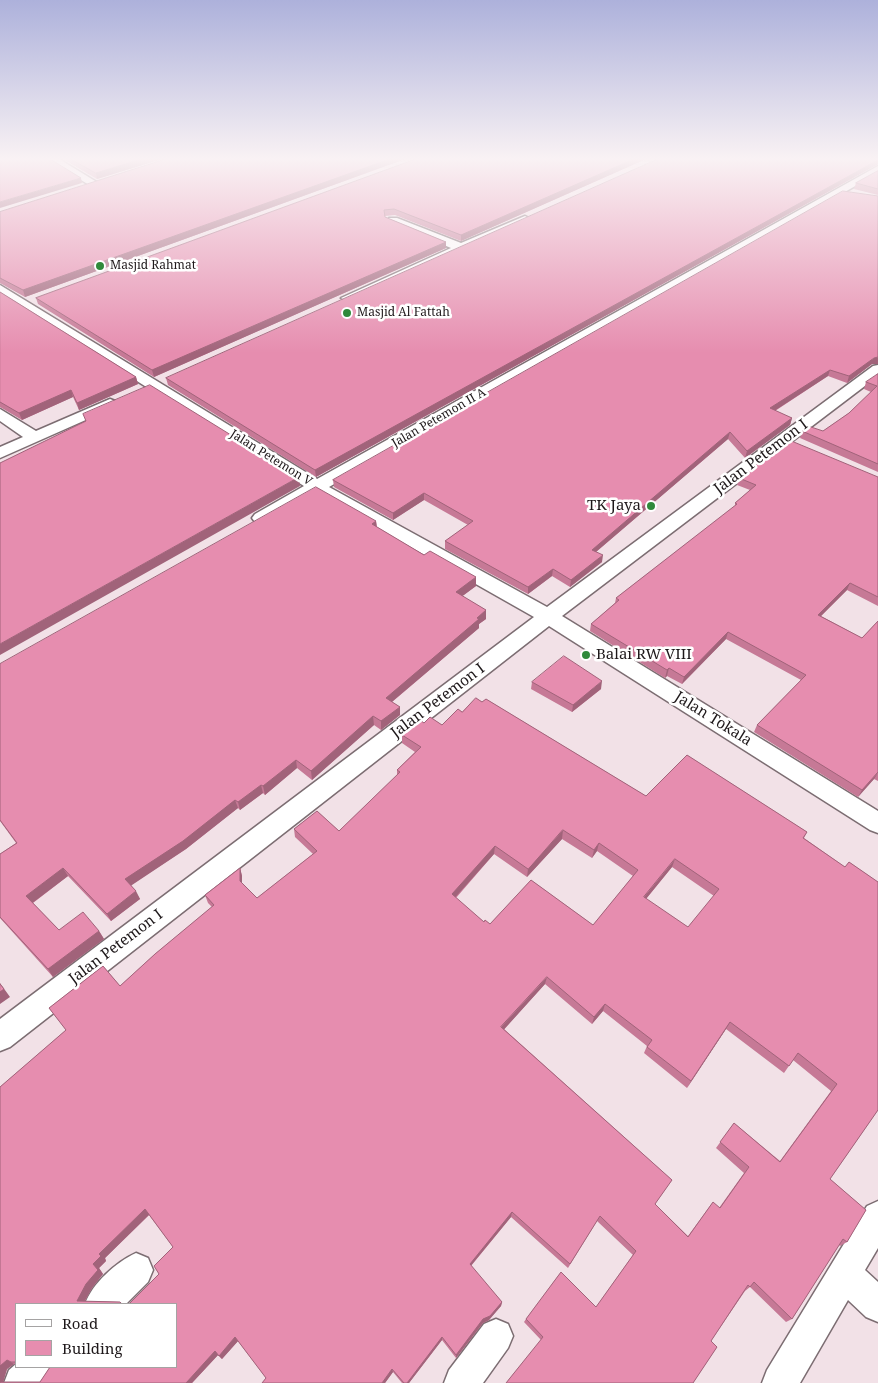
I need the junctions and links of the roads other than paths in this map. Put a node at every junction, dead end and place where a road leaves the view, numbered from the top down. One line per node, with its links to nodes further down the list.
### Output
1 (401, 224): 4 (street)
2 (515, 224): 4 (street)
3 (782, 224): 15 (street, Jalan Petemon II A)
4 (460, 247): 6 (street)
5 (0, 289): 9 (street, Jalan Petemon V)
6 (334, 304)
7 (878, 369): 17 (street, Jalan Petemon I)
8 (172, 377): 9 (street)
9 (155, 385): 10 (street); 15 (street, Jalan Petemon V)
10 (137, 392)
11 (120, 400): 13 (street)
12 (0, 414): 13 (street)
13 (34, 438): 14 (street)
14 (0, 453)
15 (317, 487): 16 (street, Jalan Petemon II A); 17 (street, Jalan Petemon V)
16 (248, 526)
17 (548, 616): 18 (street, Jalan Tokala); 19 (street, Jalan Petemon I)
18 (878, 823)
19 (0, 1036)
20 (878, 1218): 22 (street)
21 (136, 1270): 23 (street)
22 (844, 1274): 24 (street); 29 (street)
23 (103, 1303)
24 (878, 1304)
25 (496, 1336): 28 (street)
26 (37, 1368): 27 (street)
27 (22, 1383)
28 (462, 1383)
29 (780, 1383)

